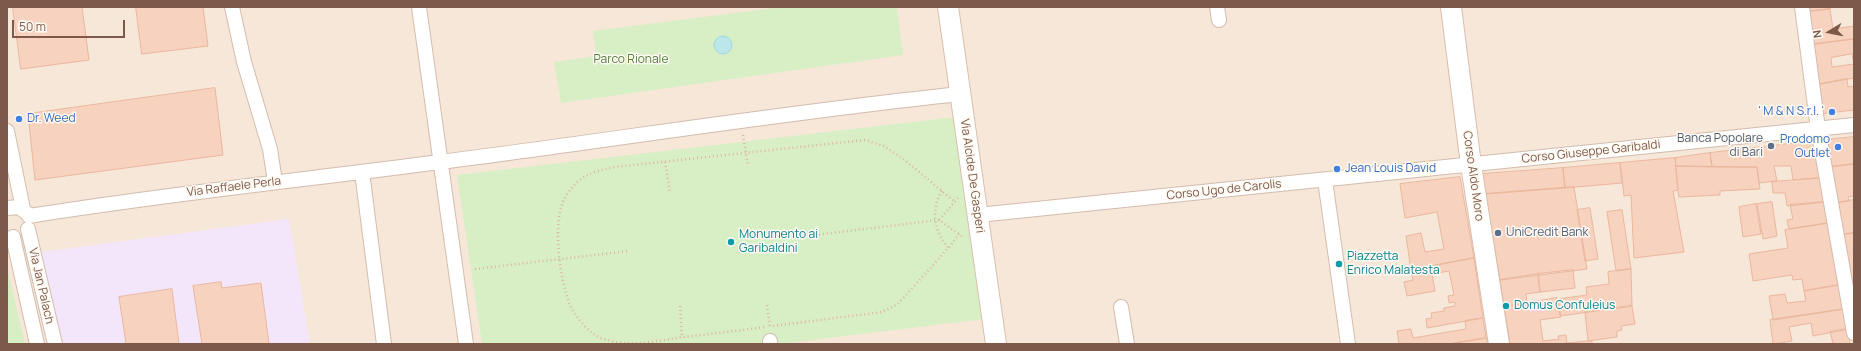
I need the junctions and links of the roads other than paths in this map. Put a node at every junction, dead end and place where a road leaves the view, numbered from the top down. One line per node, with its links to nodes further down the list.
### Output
1 (232, 7): 14 (street)
2 (419, 7): 10 (street)
3 (948, 7): 6 (main road, Via Alcide De Gasperi)
4 (1451, 7): 11 (main road, Corso Aldo Moro)
5 (1802, 7): 8 (street)
6 (960, 94): 10 (street, Via Raffaele Perla); 16 (main road, Via Alcide De Gasperi)
7 (1854, 125): 8 (street, Corso Giuseppe Garibaldi)
8 (1818, 129): 11 (street, Corso Giuseppe Garibaldi); 20 (street)
9 (7, 132): 17 (street, Via Jan Palach)
10 (440, 162): 12 (street, Via Raffaele Perla); 24 (street)
11 (1471, 165): 13 (street, Corso Ugo de Carolis); 28 (main road, Corso Aldo Moro)
12 (362, 172): 14 (street, Via Raffaele Perla); 23 (street)
13 (1324, 180): 16 (street, Corso Ugo de Carolis); 27 (street)
14 (275, 182): 17 (street, Via Raffaele Perla)
15 (7, 208): 17 (street)
16 (978, 216): 25 (main road, Via Alcide De Gasperi)
17 (27, 218): 18 (street); 22 (street, Via Jan Palach)
18 (10, 236): 21 (street, Via Jan Palach)
19 (1121, 307): 26 (street)
20 (1854, 333)
21 (37, 344)
22 (55, 344)
23 (384, 344)
24 (466, 344)
25 (996, 344)
26 (1127, 344)
27 (1348, 344)
28 (1499, 344)

